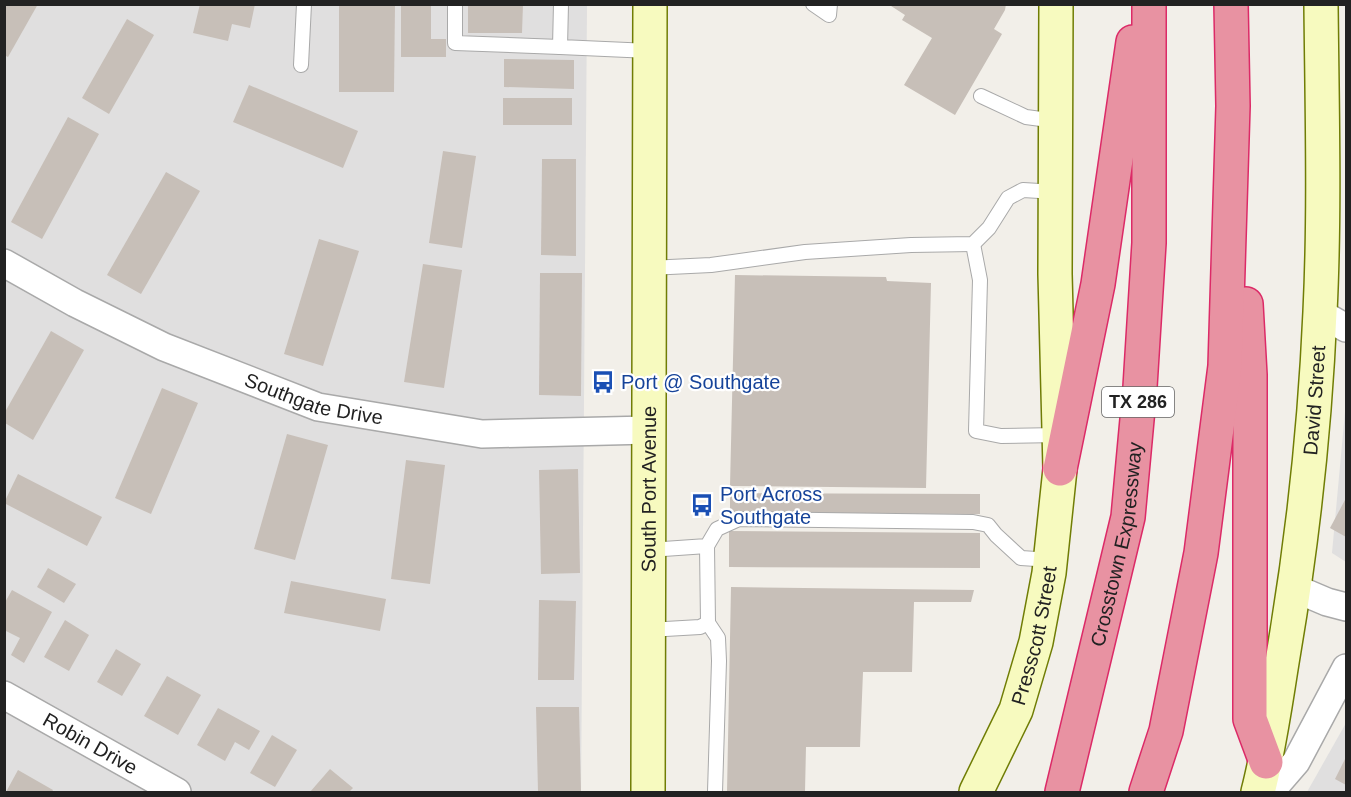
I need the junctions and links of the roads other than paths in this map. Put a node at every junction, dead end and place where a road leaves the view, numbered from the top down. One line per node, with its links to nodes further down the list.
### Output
1 (304, 4): 16 (lane)
2 (455, 4): 14 (lane)
3 (561, 4): 14 (lane)
4 (650, 4): 15 (main road, South Port Avenue)
5 (813, 4): 6 (lane)
6 (830, 4)
7 (1056, 4): 19 (main road)
8 (1138, 4): 28 (highway)
9 (1149, 4): 44 (highway, Crosstown Expressway / TX 286)
10 (1231, 4): 18 (highway)
11 (1321, 4): 21 (main road, David Street)
12 (1342, 4): 13 (main road)
13 (1347, 8)
14 (560, 47): 15 (lane)
15 (650, 51): 25 (main road, South Port Avenue)
16 (301, 65)
17 (981, 96): 19 (lane)
18 (1233, 106): 39 (highway); 45 (highway)
19 (1056, 121): 22 (main road)
20 (1347, 143): 21 (main road)
21 (1323, 189): 26 (main road, David Street)
22 (1056, 192): 23 (lane); 28 (main road)
23 (973, 244): 25 (lane); 28 (lane)
24 (4, 263): 27 (street, Southgate Drive)
25 (649, 268): 27 (main road, South Port Avenue)
26 (1333, 320): 33 (main road, David Street)
27 (649, 430): 31 (main road, South Port Avenue)
28 (1063, 435): 29 (highway)
29 (1060, 469): 32 (main road, Presscott Street)
30 (707, 546): 31 (lane); 32 (lane); 35 (lane)
31 (649, 550): 36 (main road, South Port Avenue)
32 (1051, 560): 43 (main road, Presscott Street)
33 (1294, 588): 34 (street); 39 (main road, David Street)
34 (1347, 607)
35 (708, 623): 36 (lane); 42 (lane)
36 (648, 630): 41 (main road, South Port Avenue)
37 (1347, 668): 39 (street)
38 (4, 694): 40 (street, Robin Drive)
39 (1264, 782)
40 (177, 792)
41 (648, 792)
42 (715, 792)
43 (976, 792)
44 (1062, 792)
45 (1146, 792)

